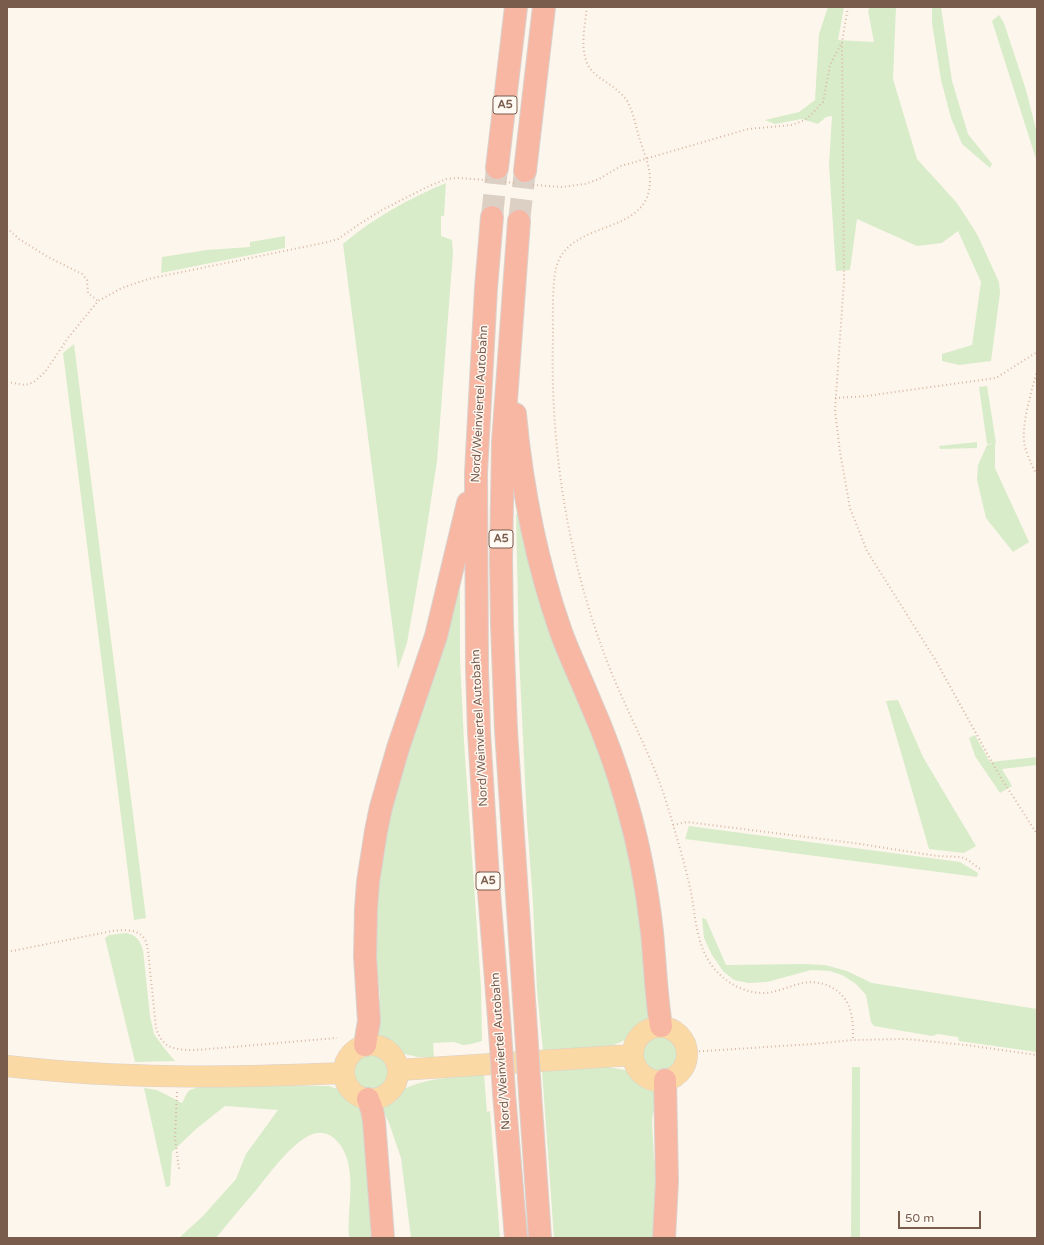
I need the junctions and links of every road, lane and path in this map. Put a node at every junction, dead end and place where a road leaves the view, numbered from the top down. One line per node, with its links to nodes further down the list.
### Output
1 (516, 7): 7 (highway, A5)
2 (544, 7): 8 (highway, A5)
3 (587, 7): 6 (path)
4 (848, 7): 5 (path)
5 (842, 42): 6 (path); 17 (path)
6 (646, 159): 8 (path); 20 (path)
7 (496, 177): 8 (path); 12 (path)
8 (525, 180)
9 (492, 217): 18 (highway, Nord/Weinviertel Autobahn / A5)
10 (519, 221): 13 (highway, Nord/Weinviertel Autobahn / A5)
11 (7, 228): 12 (path)
12 (98, 301): 16 (path)
13 (510, 347): 24 (highway); 40 (highway, Nord/Weinviertel Autobahn / A5, bridge)
14 (1037, 352): 17 (path)
15 (1037, 370): 19 (path)
16 (7, 382)
17 (835, 398): 21 (path)
18 (476, 473): 27 (highway); 39 (highway, Nord/Weinviertel Autobahn / A5, bridge)
19 (1037, 475)
20 (673, 825): 22 (path); 26 (path)
21 (1037, 834)
22 (980, 869)
23 (7, 952): 25 (path)
24 (661, 1026): 28 (main road); 29 (main road)
25 (337, 1038)
26 (853, 1040): 28 (path); 30 (path)
27 (365, 1045): 32 (main road); 33 (main road)
28 (687, 1052): 35 (main road)
29 (632, 1055): 32 (main road); 35 (main road)
30 (1037, 1055)
31 (7, 1066): 34 (main road)
32 (399, 1070): 36 (main road)
33 (344, 1073): 34 (main road); 36 (main road)
34 (179, 1077): 37 (path)
35 (665, 1080): 41 (highway)
36 (368, 1099): 38 (highway)
37 (179, 1169)
38 (383, 1238)
39 (516, 1238)
40 (540, 1238)
41 (664, 1238)

